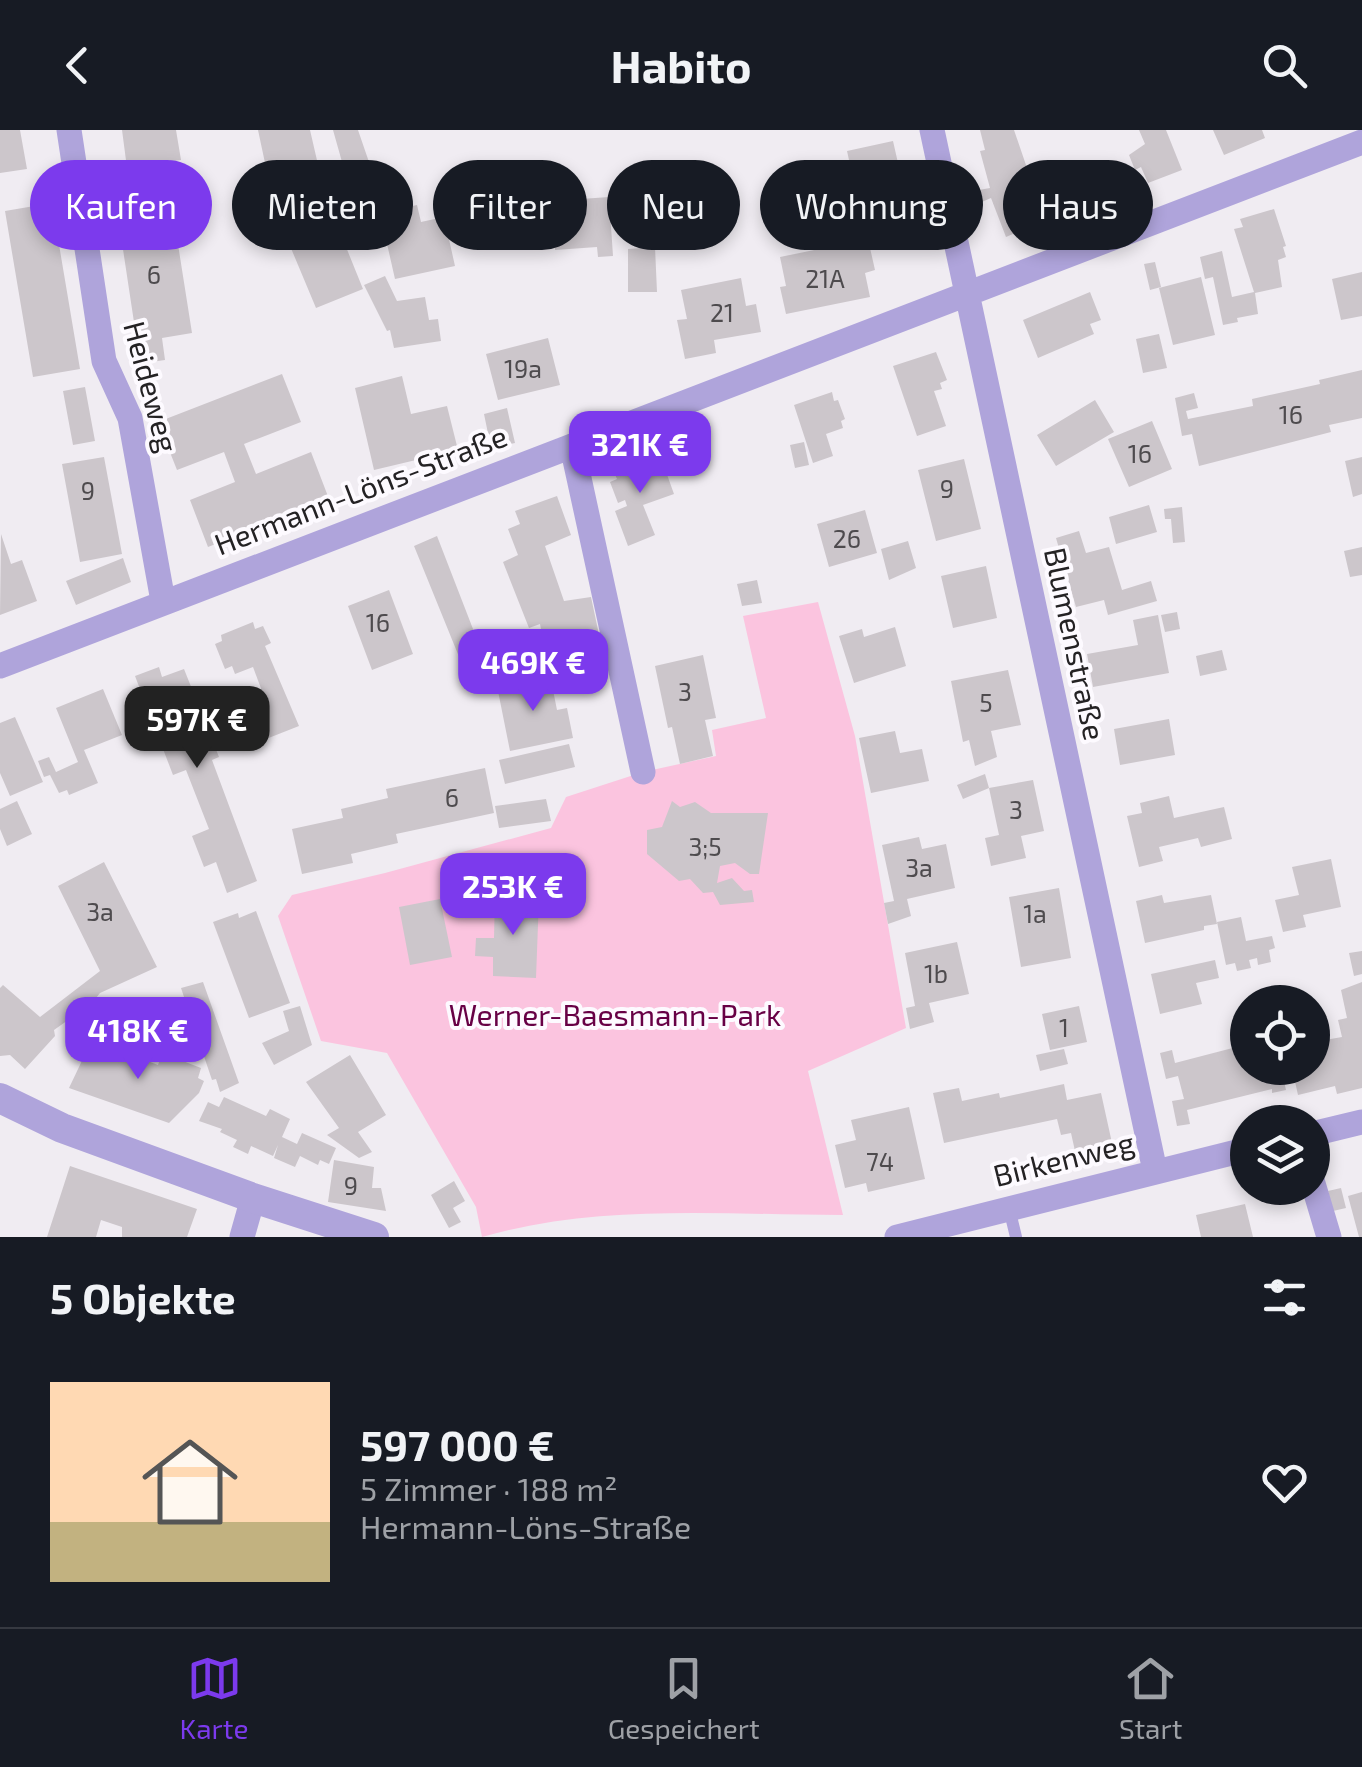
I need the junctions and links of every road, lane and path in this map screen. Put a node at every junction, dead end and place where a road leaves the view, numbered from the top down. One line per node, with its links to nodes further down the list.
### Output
1 (69, 130): 6 (street, Heideweg)
2 (932, 130): 4 (street, Blumenstraße)
3 (1362, 142): 4 (street, Hermann-Löns-Straße)
4 (966, 293): 5 (street, Hermann-Löns-Straße); 13 (street, Blumenstraße)
5 (572, 446): 6 (street, Hermann-Löns-Straße); 8 (street)
6 (163, 601): 7 (street, Hermann-Löns-Straße)
7 (0, 666)
8 (643, 772)
9 (0, 1098): 14 (street)
10 (1362, 1122): 11 (street)
11 (1330, 1130)
12 (1230, 1154): 13 (street, Birkenweg)
13 (1155, 1171): 16 (street, Birkenweg)
14 (253, 1198): 17 (street); 18 (street)
15 (1319, 1205): 21 (street)
16 (1009, 1208): 19 (street, Birkenweg); 20 (lane)
17 (242, 1237)
18 (374, 1237)
19 (898, 1237)
20 (1016, 1237)
21 (1329, 1237)

